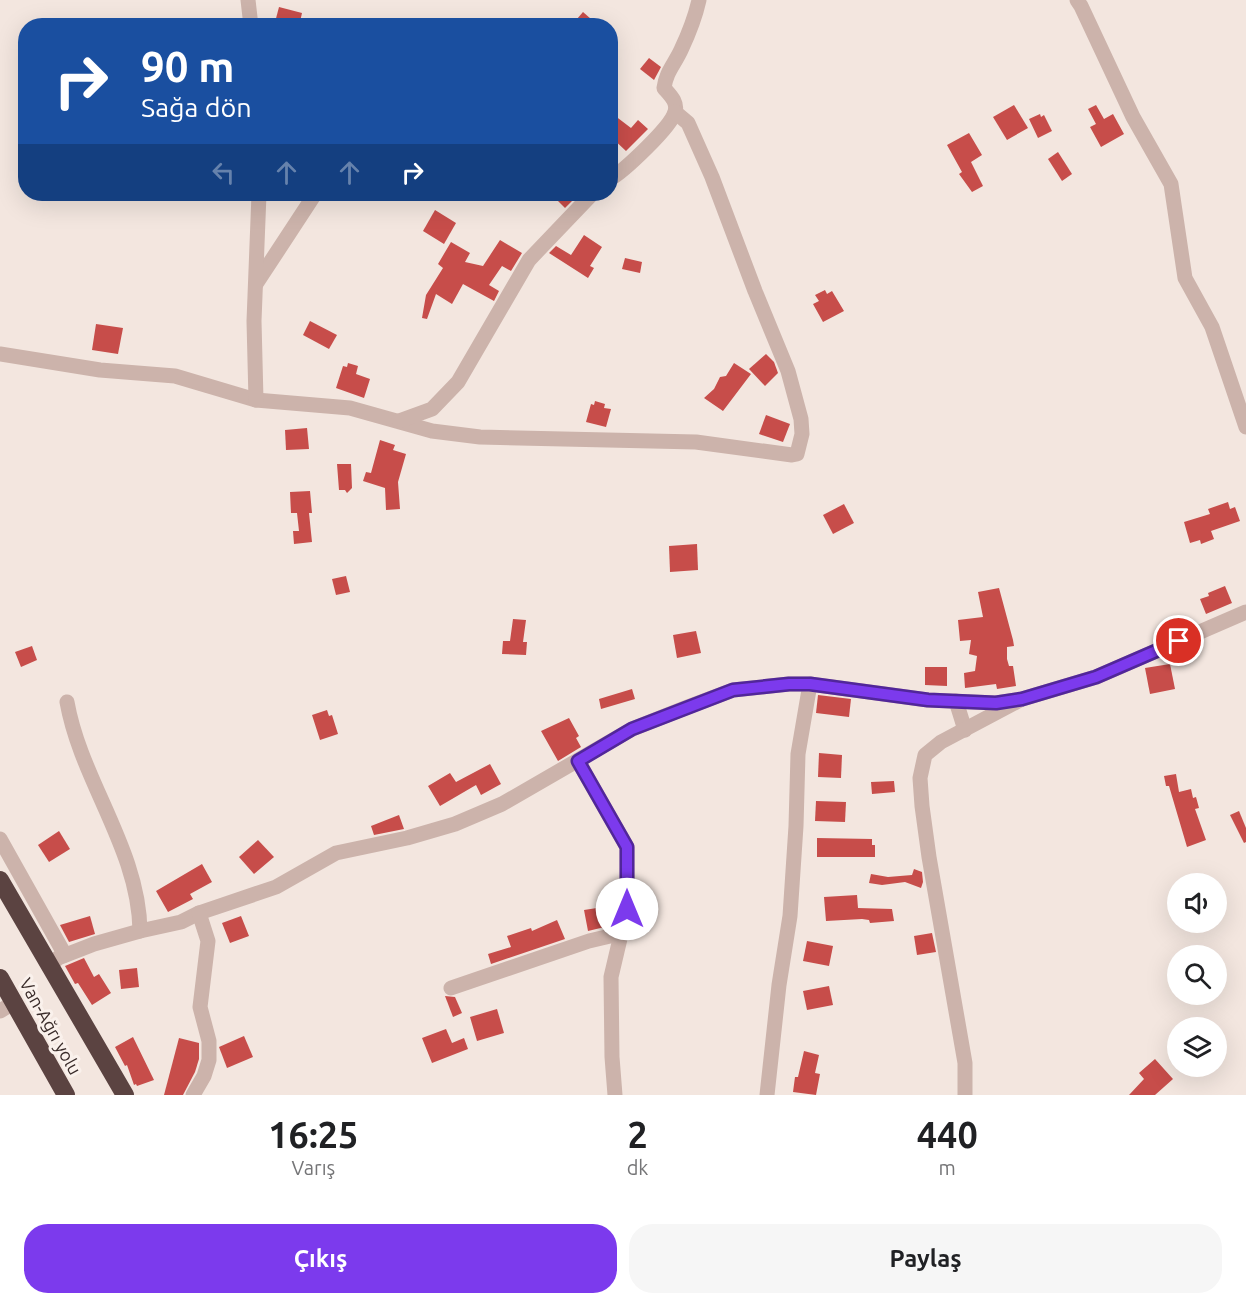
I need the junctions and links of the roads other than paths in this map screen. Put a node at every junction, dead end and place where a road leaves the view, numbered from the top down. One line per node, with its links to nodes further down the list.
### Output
1 (248, 0): 4 (street)
2 (699, 0): 5 (street)
3 (1077, 0): 14 (street)
4 (250, 18)
5 (675, 112): 6 (street); 13 (street)
6 (618, 174)
7 (259, 201): 10 (street)
8 (310, 201): 10 (street)
9 (585, 201): 13 (street)
10 (256, 284): 12 (street)
11 (0, 354): 12 (street)
12 (256, 400): 13 (street)
13 (399, 421)
14 (1246, 427)
15 (1246, 612): 17 (street)
16 (810, 684): 18 (street); 21 (street); 36 (street)
17 (1022, 699): 18 (street); 20 (street)
18 (956, 701): 20 (street)
19 (67, 702): 25 (street)
20 (965, 730): 37 (street)
21 (578, 761): 24 (street); 26 (street)
22 (0, 838): 27 (street)
23 (0, 880): 28 (highway)
24 (199, 913): 25 (street); 34 (street)
25 (140, 931): 27 (street)
26 (622, 933): 30 (street); 35 (street)
27 (65, 955): 28 (street)
28 (50, 966): 33 (highway)
29 (0, 978): 31 (highway, Van-Ağrı yolu)
30 (451, 988)
31 (6, 1007): 32 (highway, Van-Ağrı yolu)
32 (66, 1095)
33 (125, 1095)
34 (193, 1095)
35 (615, 1095)
36 (767, 1095)
37 (965, 1095)

